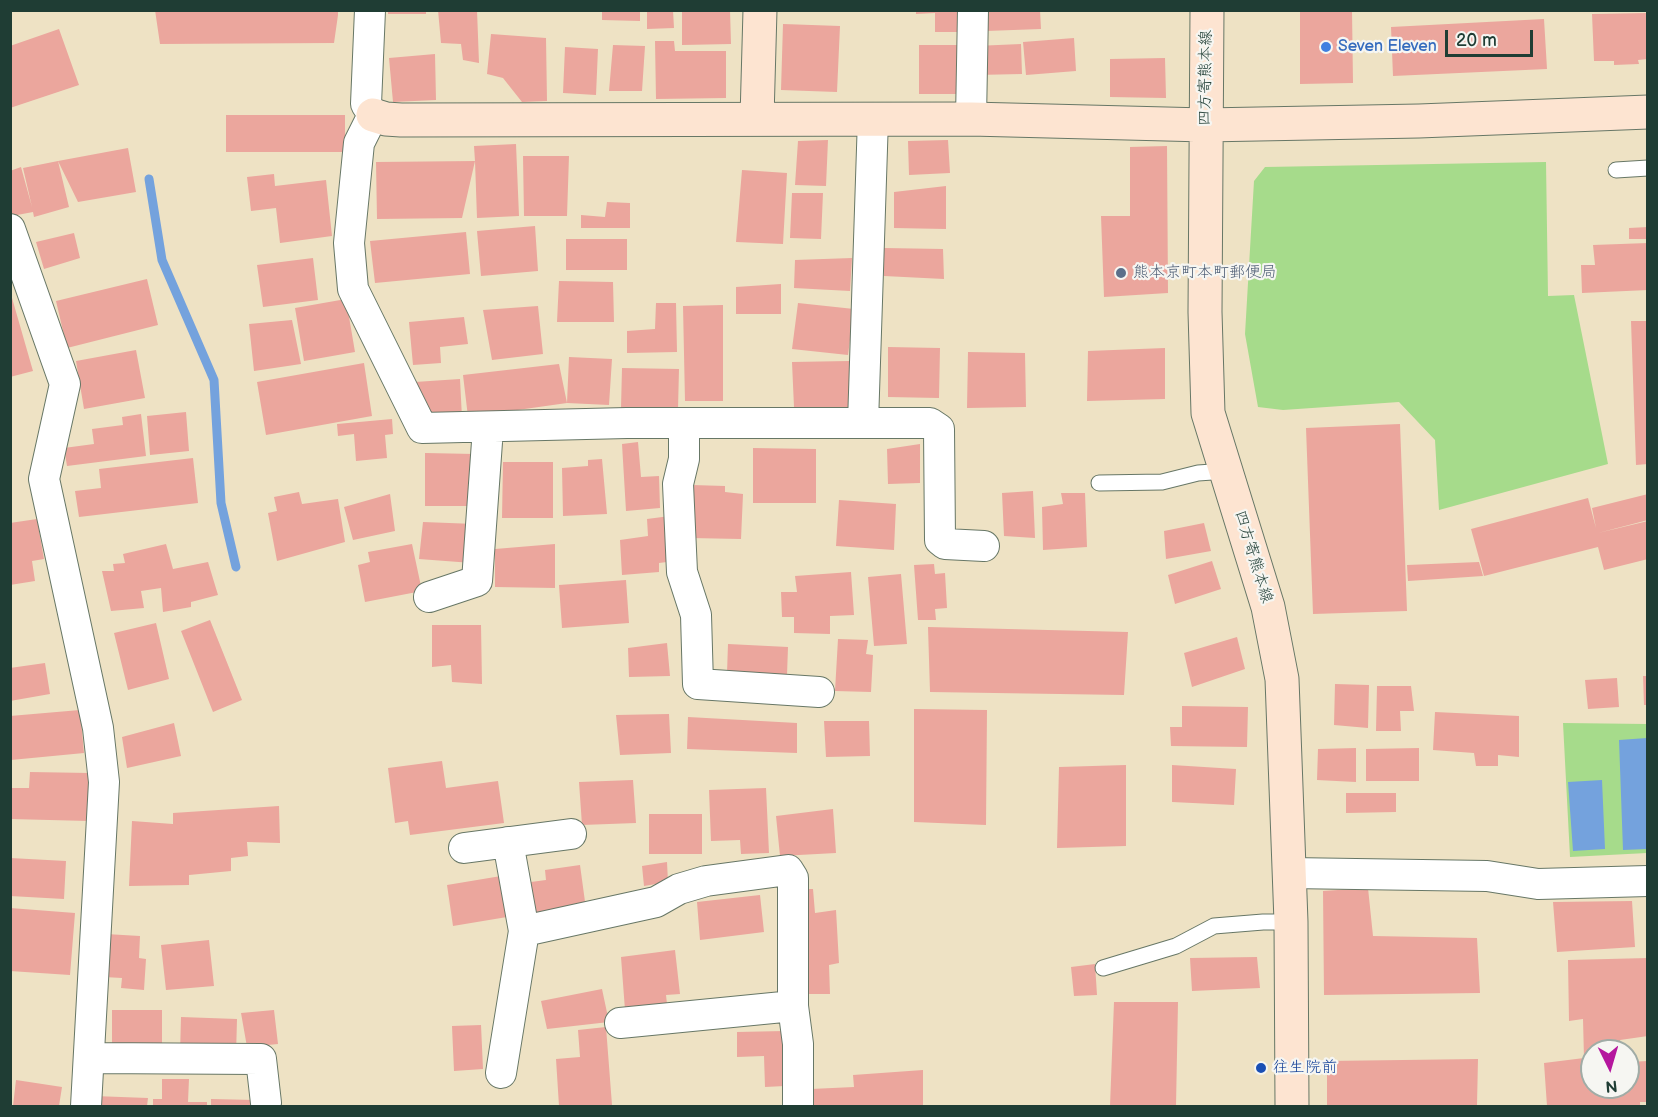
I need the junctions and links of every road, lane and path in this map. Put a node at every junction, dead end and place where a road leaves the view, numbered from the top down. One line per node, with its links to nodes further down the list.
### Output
1 (370, 10): 6 (street)
2 (760, 10): 7 (street)
3 (974, 10): 9 (street)
4 (1207, 10): 10 (street, 四方寄熊本線)
5 (1647, 112): 10 (street)
6 (373, 115): 7 (street); 16 (street)
7 (757, 118): 8 (street)
8 (873, 118): 9 (street); 15 (street)
9 (971, 118): 10 (street)
10 (1205, 125): 17 (street, 四方寄熊本線)
11 (1647, 168): 12 (lane)
12 (1616, 170)
13 (10, 229): 32 (street)
14 (684, 423): 15 (street); 16 (street); 21 (street)
15 (863, 423): 19 (street)
16 (488, 428): 20 (street)
17 (1227, 471): 18 (lane); 25 (street, 四方寄熊本線)
18 (1099, 483)
19 (984, 546)
20 (429, 597)
21 (819, 692)
22 (571, 834): 23 (street)
23 (508, 842): 24 (street); 28 (street)
24 (464, 848)
25 (1290, 873): 26 (street); 27 (street, 四方寄熊本線)
26 (1647, 881)
27 (1292, 922): 29 (lane); 37 (street, 四方寄熊本線)
28 (524, 931): 30 (street); 33 (street)
29 (1103, 968)
30 (794, 1006): 31 (street); 36 (street)
31 (620, 1023)
32 (88, 1058): 34 (street); 35 (street)
33 (501, 1073)
34 (266, 1102)
35 (86, 1107)
36 (798, 1107)
37 (1292, 1107)

